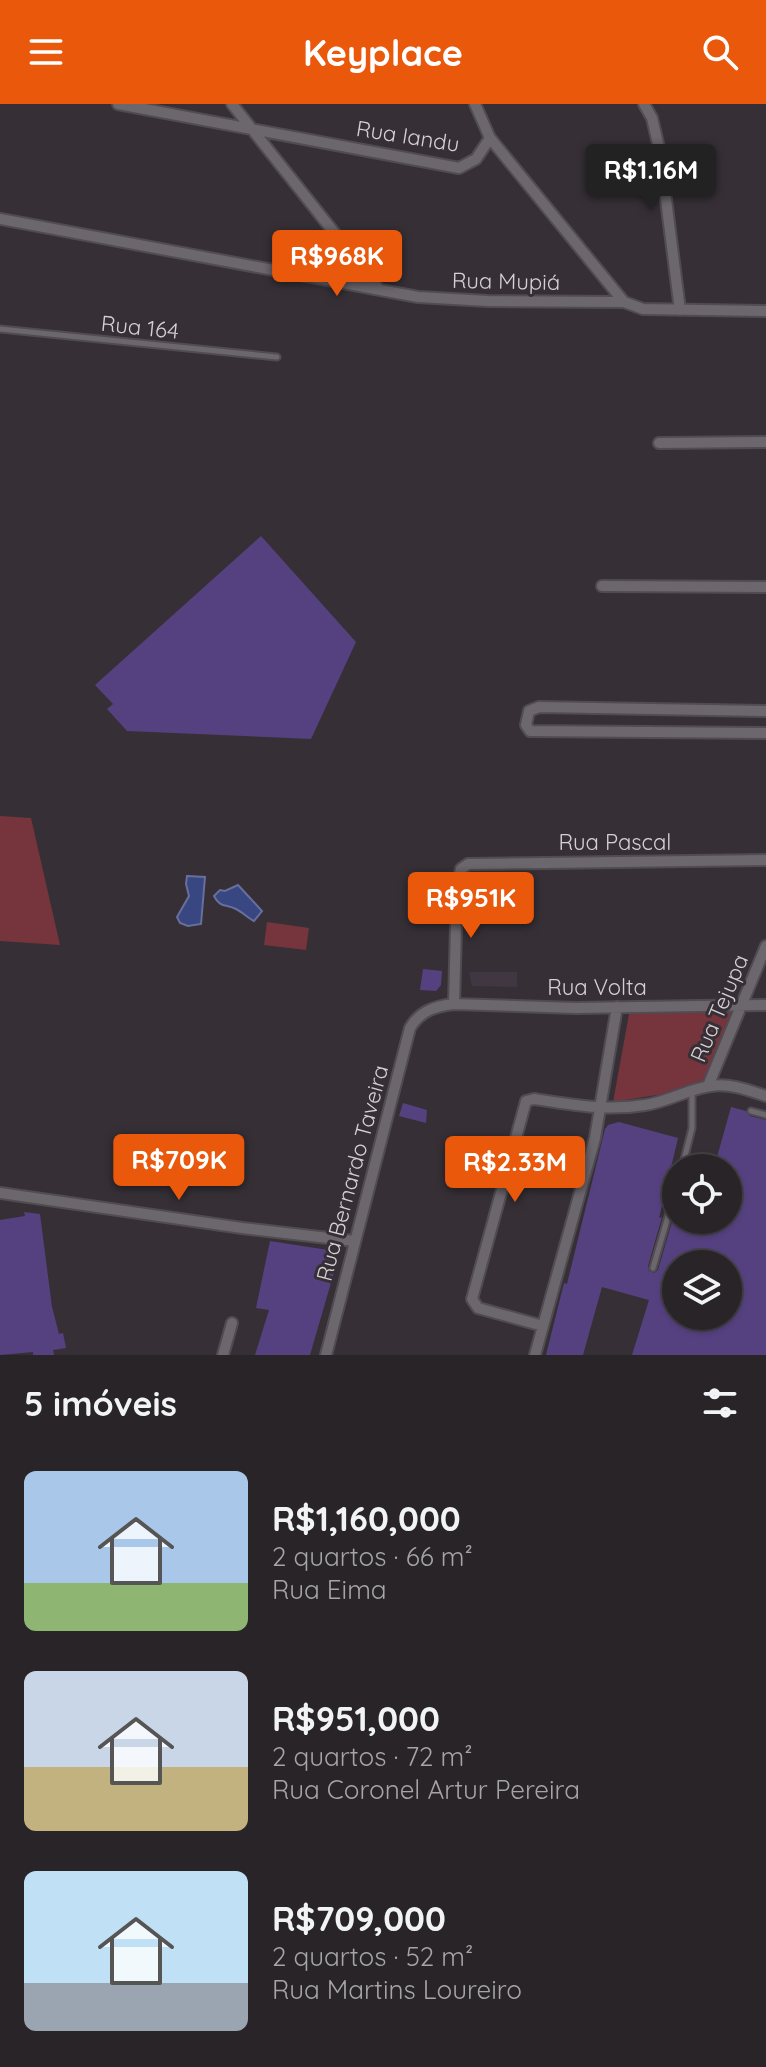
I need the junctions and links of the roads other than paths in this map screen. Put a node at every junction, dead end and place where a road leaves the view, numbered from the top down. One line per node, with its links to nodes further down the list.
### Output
1 (118, 104): 5 (street, Rua Iandu)
2 (232, 104): 5 (street)
3 (475, 104): 6 (street)
4 (644, 104): 10 (street)
5 (252, 130): 6 (street, Rua Iandu); 8 (street)
6 (490, 138): 9 (street)
7 (0, 219): 8 (street, Rua Mupiá)
8 (379, 289): 9 (street, Rua Mupiá)
9 (624, 302): 10 (street, Rua Mupiá)
10 (680, 310): 11 (street, Rua Mupiá)
11 (766, 311)
12 (0, 329): 13 (lane, Rua 164)
13 (277, 357)
14 (766, 442): 15 (street)
15 (659, 443)
16 (602, 586): 17 (street)
17 (766, 587)
18 (766, 711): 19 (street)
19 (766, 733)
20 (766, 860): 22 (street, Rua Pascal)
21 (766, 946): 23 (street, Rua Tejupa)
22 (454, 1004): 25 (street, Rua Volta); 26 (street, Rua Volta)
23 (742, 1005): 24 (street, Rua Volta); 25 (street, Rua Volta); 27 (street, Rua Tejupa)
24 (766, 1005)
25 (617, 1007): 30 (street)
26 (430, 1009): 36 (street, Rua Bernardo Taveira)
27 (708, 1086): 28 (street); 29 (street)
28 (692, 1092): 30 (street); 33 (lane)
29 (766, 1096)
30 (600, 1109): 39 (street); 39 (street)
31 (751, 1111): 32 (lane)
32 (766, 1115)
33 (686, 1154)
34 (0, 1193): 36 (street)
35 (663, 1234): 37 (lane)
36 (354, 1241): 41 (street, Rua Bernardo Taveira)
37 (653, 1268)
38 (232, 1323): 40 (street)
39 (543, 1326): 42 (street)
40 (223, 1355)
41 (326, 1355)
42 (535, 1355)

